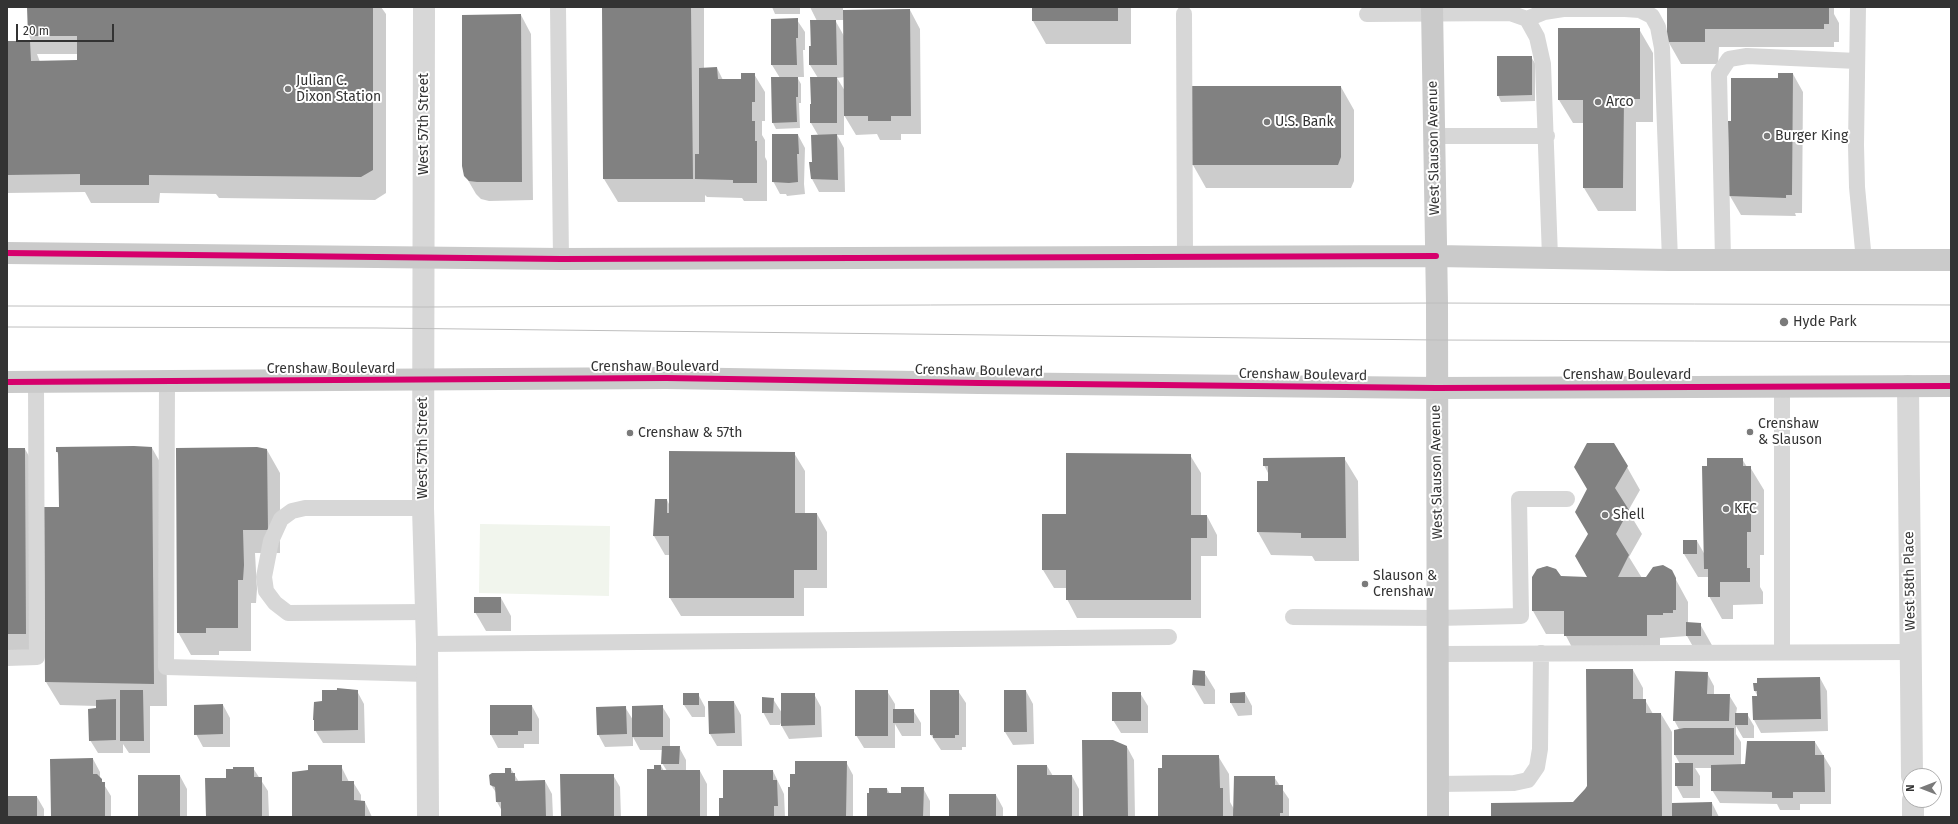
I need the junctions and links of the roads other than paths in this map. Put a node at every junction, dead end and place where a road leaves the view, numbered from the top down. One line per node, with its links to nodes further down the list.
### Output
1 (424, 7): 15 (street, West 57th Street)
2 (558, 7): 16 (lane)
3 (1858, 7): 8 (lane)
4 (1432, 11): 6 (lane); 7 (lane); 9 (main road, West Slauson Avenue)
5 (1184, 14): 12 (lane)
6 (1367, 14)
7 (1527, 19): 10 (lane); 17 (lane)
8 (1857, 61): 18 (lane); 20 (lane)
9 (1434, 136): 10 (lane); 13 (main road, West Slauson Avenue)
10 (1547, 136): 14 (lane)
11 (7, 253): 15 (main road)
12 (1185, 256): 13 (main road); 16 (main road)
13 (1436, 256): 14 (main road); 28 (main road, West Slauson Avenue)
14 (1550, 257): 17 (main road)
15 (423, 258): 16 (main road); 21 (street, West 57th Street)
16 (561, 259)
17 (1670, 260): 18 (main road)
18 (1723, 260): 20 (main road)
19 (1951, 260): 20 (main road)
20 (1864, 261)
21 (423, 381): 24 (main road, Crenshaw Boulevard); 28 (main road, Crenshaw Boulevard); 30 (street, West 57th Street)
22 (7, 382): 23 (main road, Crenshaw Boulevard)
23 (36, 382): 24 (main road, Crenshaw Boulevard); 40 (lane)
24 (167, 382): 41 (lane)
25 (1782, 386): 26 (main road, Crenshaw Boulevard); 28 (main road, Crenshaw Boulevard); 36 (lane)
26 (1908, 386): 27 (main road, Crenshaw Boulevard); 37 (street, West 58th Place)
27 (1951, 386)
28 (1436, 388): 33 (main road, West Slauson Avenue)
29 (1567, 499): 33 (lane)
30 (423, 508): 31 (street, West 57th Street); 31 (lane)
31 (426, 612): 35 (street, West 57th Street)
32 (1293, 617): 33 (lane)
33 (1438, 618): 39 (main road, West Slauson Avenue)
34 (1169, 637): 35 (lane)
35 (427, 644): 41 (street, West 57th Street)
36 (1782, 651): 37 (lane); 38 (lane)
37 (1910, 652): 42 (street, West 58th Place)
38 (1541, 653): 39 (lane); 43 (lane)
39 (1438, 654): 43 (main road, West Slauson Avenue)
40 (7, 658)
41 (426, 674): 44 (street, West 57th Street)
42 (1912, 768)
43 (1438, 784): 45 (main road, West Slauson Avenue)
44 (428, 817)
45 (1438, 817)

